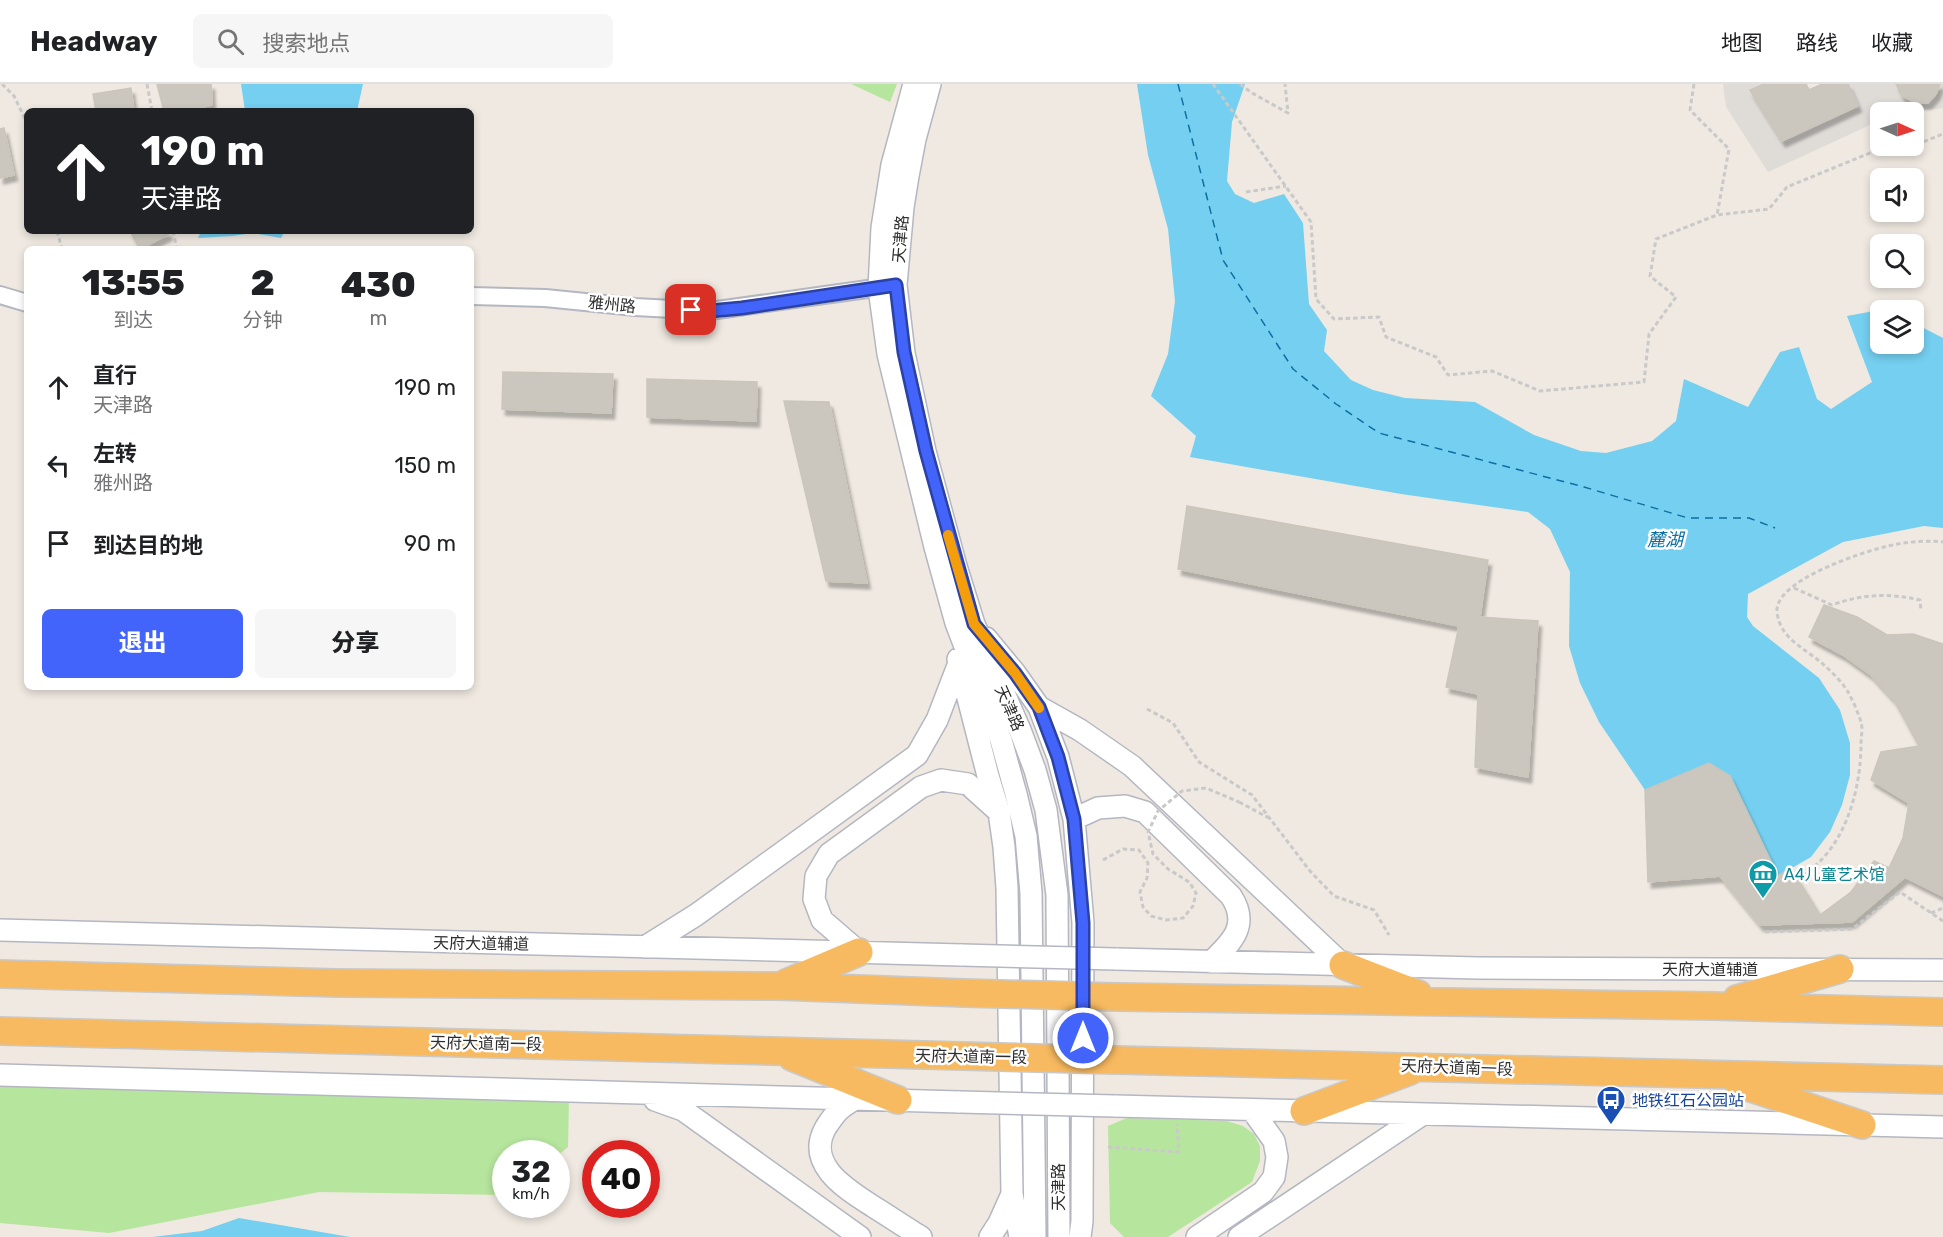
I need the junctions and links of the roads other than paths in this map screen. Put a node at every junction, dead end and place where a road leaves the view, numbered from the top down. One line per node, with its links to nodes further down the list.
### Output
1 (914, 84): 3 (street, 天津路)
2 (930, 84): 3 (street, 天津路)
3 (887, 286): 5 (street, 雅州路); 7 (street, 天津路)
4 (0, 296): 6 (street)
5 (474, 296)
6 (24, 302)
7 (965, 623): 8 (street); 9 (street); 44 (street, 天津路); 45 (street, 天津路)
8 (959, 663): 10 (street); 13 (street)
9 (1039, 707): 11 (street); 16 (street)
10 (999, 812): 14 (street); 38 (street)
11 (1074, 819): 15 (street); 39 (street)
12 (0, 930): 13 (street, 天府大道辅道)
13 (645, 947): 14 (street, 天府大道辅道)
14 (859, 952): 15 (street, 天府大道辅道, bridge); 20 (highway)
15 (1211, 962): 16 (street, 天府大道辅道)
16 (1343, 965): 17 (street, 天府大道辅道); 21 (highway)
17 (1840, 969): 18 (street, 天府大道辅道); 22 (highway)
18 (1943, 970)
19 (0, 974): 20 (highway)
20 (779, 986): 21 (highway, bridge)
21 (1436, 1001): 22 (highway)
22 (1713, 1006): 23 (highway)
23 (1943, 1012)
24 (0, 1031): 25 (highway, 天府大道南一段)
25 (777, 1051): 26 (highway, 天府大道南一段, bridge); 32 (highway)
26 (1425, 1066): 28 (highway, 天府大道南一段); 34 (highway)
27 (0, 1075): 30 (street)
28 (1712, 1075): 29 (highway, 天府大道南一段); 36 (highway)
29 (1943, 1080)
30 (634, 1093): 31 (street); 40 (street)
31 (855, 1099): 32 (street); 41 (street)
32 (898, 1100): 33 (street, bridge)
33 (1252, 1110): 34 (street); 47 (street)
34 (1305, 1111): 35 (street)
35 (1423, 1114): 36 (street); 48 (street)
36 (1862, 1125): 37 (street)
37 (1943, 1127)
38 (1012, 1194): 42 (street); 43 (street)
39 (1081, 1229): 46 (street)
40 (860, 1237)
41 (921, 1237)
42 (990, 1237)
43 (1020, 1237)
44 (1035, 1237)
45 (1059, 1237)
46 (1096, 1237)
47 (1197, 1237)
48 (1239, 1237)

